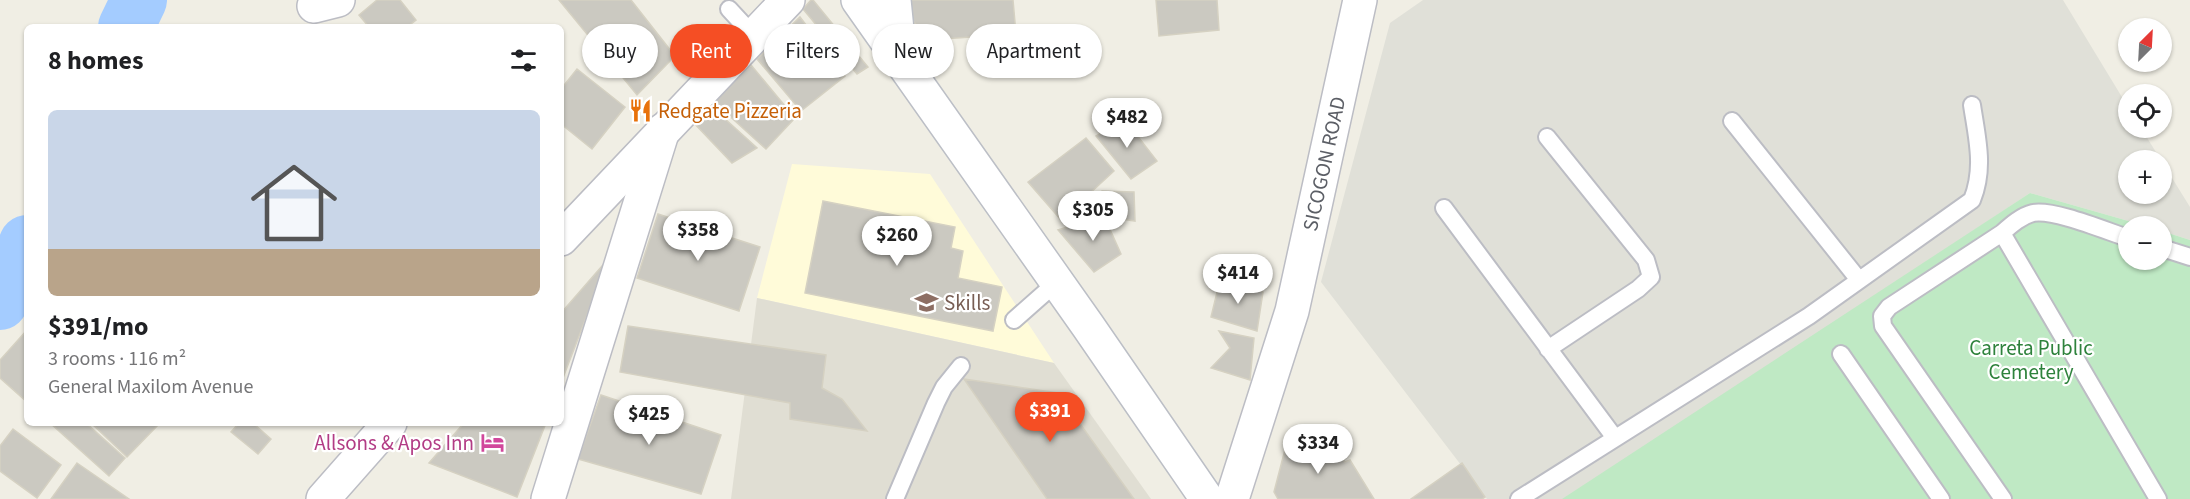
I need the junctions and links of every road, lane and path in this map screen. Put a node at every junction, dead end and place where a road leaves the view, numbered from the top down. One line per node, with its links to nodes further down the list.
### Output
1 (788, 0): 8 (street)
2 (858, 0): 6 (street)
3 (894, 0): 7 (street)
4 (1360, 0): 33 (street, SICOGON ROAD)
5 (729, 9): 8 (lane)
6 (875, 24)
7 (896, 24)
8 (754, 36): 12 (street)
9 (913, 78): 21 (street)
10 (1972, 105): 20 (lane)
11 (1732, 121): 20 (lane)
12 (663, 130): 17 (street); 30 (street)
13 (1547, 137): 23 (lane)
14 (1444, 208): 23 (lane)
15 (2002, 233): 16 (lane); 28 (lane); 36 (lane)
16 (2118, 235)
17 (564, 236)
18 (2172, 251): 19 (lane)
19 (2190, 257)
20 (1859, 280): 27 (lane)
21 (1057, 282): 22 (lane); 32 (street)
22 (1014, 320)
23 (1548, 349): 27 (lane)
24 (1841, 354): 35 (lane)
25 (961, 366): 31 (lane)
26 (384, 426): 29 (street)
27 (1615, 438): 34 (lane)
28 (2151, 496)
29 (324, 499)
30 (548, 499)
31 (896, 499)
32 (1207, 499)
33 (1232, 499)
34 (1519, 499)
35 (1941, 499)
36 (2003, 499)

